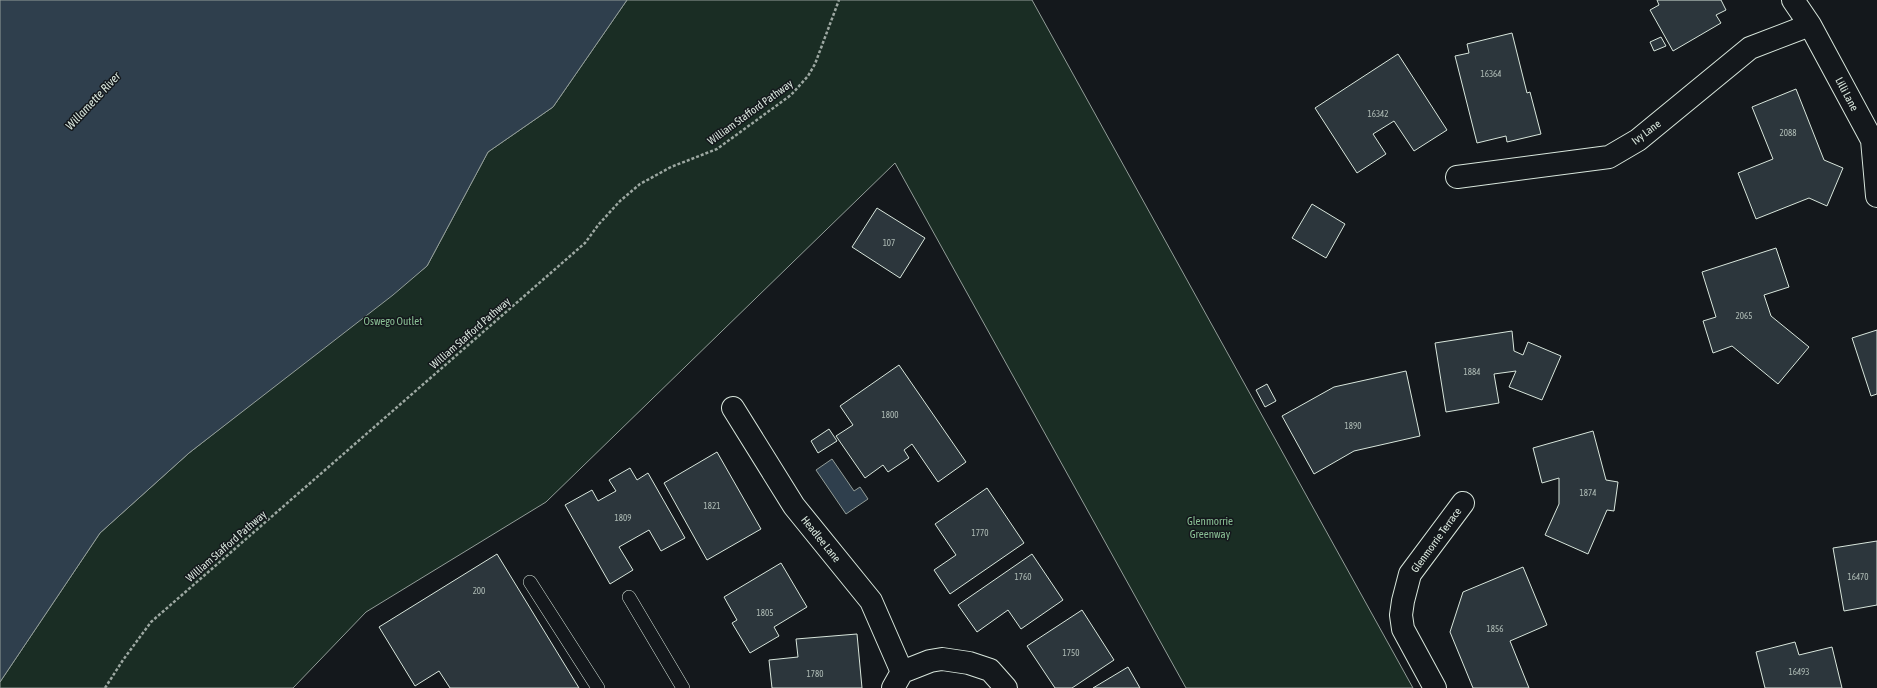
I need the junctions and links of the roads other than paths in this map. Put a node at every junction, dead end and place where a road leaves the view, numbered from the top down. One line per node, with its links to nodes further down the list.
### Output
1 (1793, 0): 2 (street, Lilli Lane)
2 (1810, 25): 3 (street, Ivy Lane); 4 (street, Lilli Lane)
3 (1457, 177)
4 (1877, 196)
5 (733, 408): 9 (street, Headlee Lane)
6 (1463, 503): 13 (street, Glenmorrie Terrace)
7 (530, 582): 10 (lane)
8 (629, 597): 11 (lane)
9 (898, 680): 12 (street)
10 (598, 688)
11 (683, 688)
12 (1006, 688)
13 (1435, 688)

